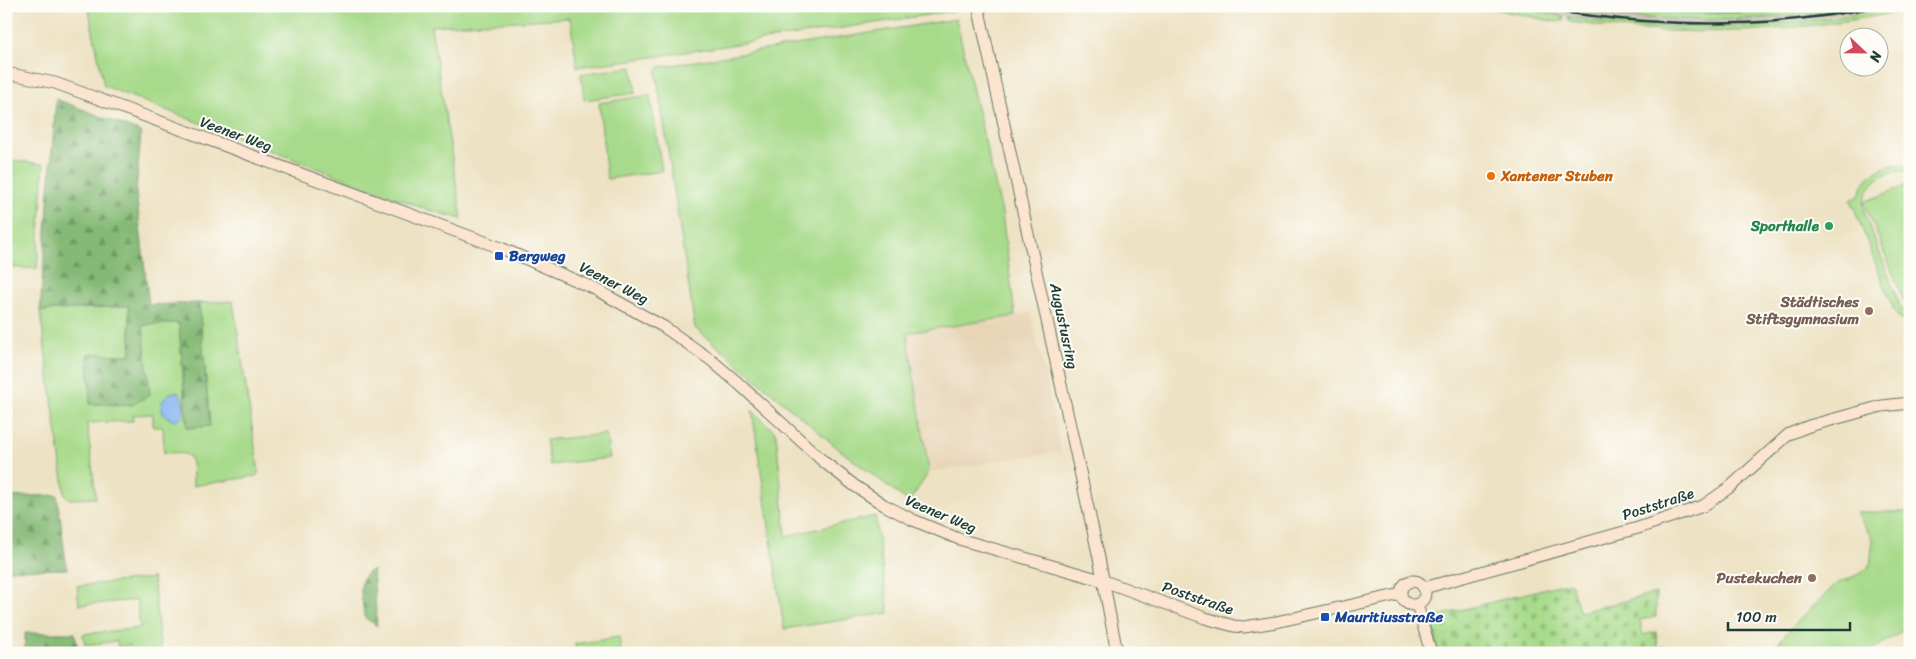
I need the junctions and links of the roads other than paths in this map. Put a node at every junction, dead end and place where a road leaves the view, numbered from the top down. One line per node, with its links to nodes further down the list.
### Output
1 (978, 6): 4 (main road, Augustusring)
2 (6, 72): 4 (main road, Veener Weg)
3 (1910, 403): 5 (main road, Poststraße)
4 (1104, 581): 6 (main road, Poststraße); 8 (main road, Augustusring)
5 (1424, 588): 6 (main road, Poststraße); 7 (main road)
6 (1401, 594): 7 (main road)
7 (1417, 604): 9 (main road)
8 (1117, 653)
9 (1431, 653)

